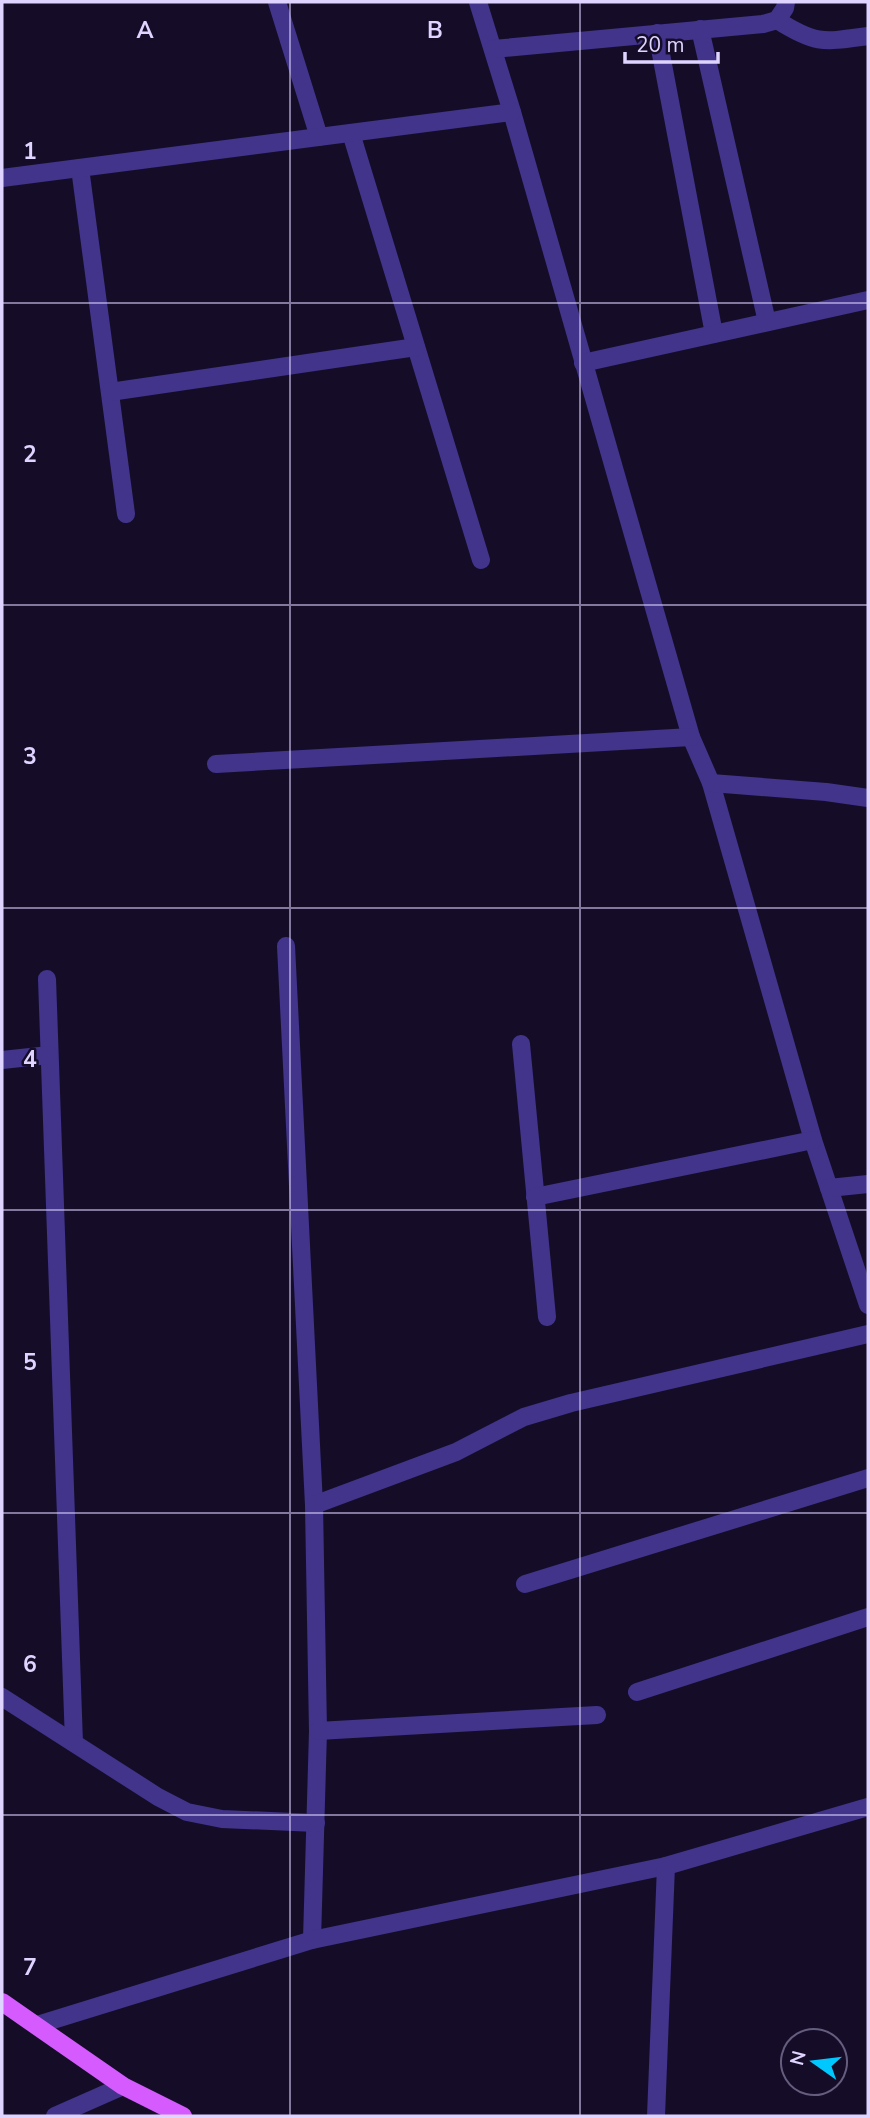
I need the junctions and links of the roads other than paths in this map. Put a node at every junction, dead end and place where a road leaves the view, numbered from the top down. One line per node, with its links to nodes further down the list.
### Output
1 (277, 2): 11 (street)
2 (478, 2): 8 (street)
3 (786, 2): 4 (street)
4 (777, 20): 5 (street); 7 (street)
5 (700, 29): 6 (street); 15 (street)
6 (657, 33): 8 (street); 16 (street)
7 (868, 36)
8 (493, 49): 9 (street)
9 (512, 112): 10 (street); 18 (street)
10 (351, 133): 11 (street); 17 (street)
11 (319, 137): 12 (street)
12 (80, 168): 13 (street); 19 (street)
13 (2, 178)
14 (868, 300): 15 (street)
15 (767, 322): 16 (street)
16 (714, 334): 18 (street)
17 (416, 347): 19 (street); 21 (street)
18 (583, 363): 22 (street)
19 (110, 392): 20 (street)
20 (127, 514)
21 (481, 560)
22 (691, 737): 23 (street); 24 (street)
23 (216, 764)
24 (711, 783): 25 (street); 31 (street)
25 (868, 797)
26 (286, 946): 39 (street)
27 (47, 979): 29 (street)
28 (521, 1044): 34 (street)
29 (49, 1055): 30 (street); 46 (street)
30 (2, 1060)
31 (813, 1140): 33 (street); 34 (street)
32 (868, 1184): 33 (street)
33 (829, 1188): 35 (street)
34 (535, 1197): 36 (street)
35 (868, 1305)
36 (547, 1317)
37 (868, 1334): 39 (street)
38 (868, 1478): 40 (street)
39 (314, 1505): 45 (street)
40 (525, 1584)
41 (868, 1617): 42 (street)
42 (636, 1692)
43 (2, 1697): 46 (street)
44 (597, 1715): 45 (street)
45 (318, 1731): 48 (street)
46 (74, 1743): 48 (street)
47 (868, 1807): 49 (street)
48 (316, 1823): 50 (street)
49 (666, 1866): 50 (street); 56 (street)
50 (313, 1940): 52 (street)
51 (2, 2002): 52 (main road)
52 (37, 2025): 53 (main road)
53 (123, 2086): 54 (street); 55 (main road)
54 (55, 2116)
55 (183, 2116)
56 (656, 2116)

